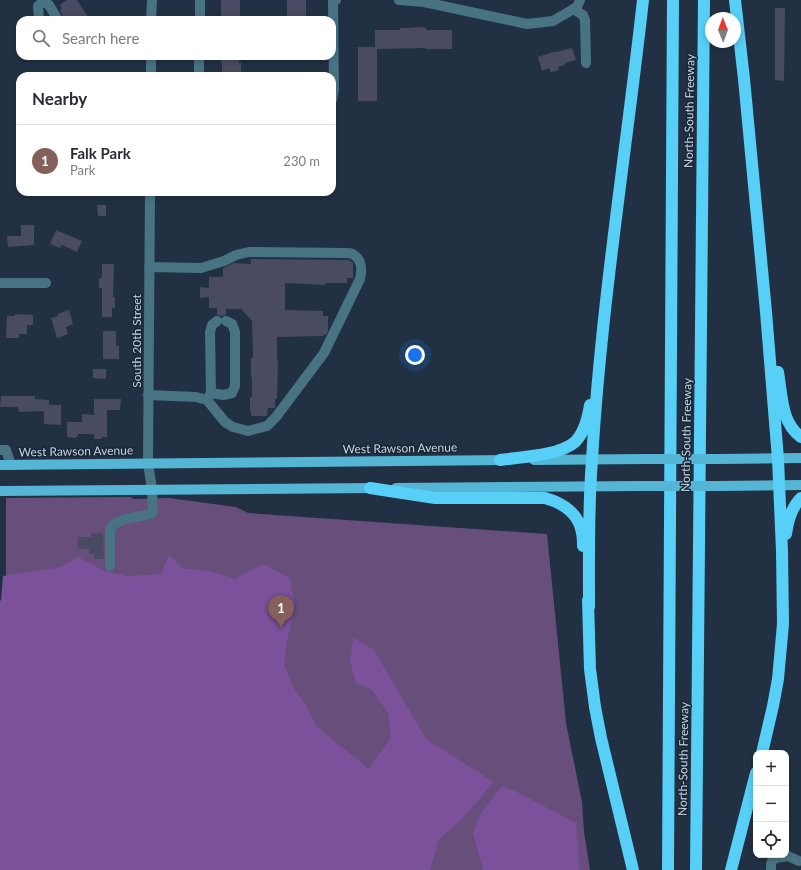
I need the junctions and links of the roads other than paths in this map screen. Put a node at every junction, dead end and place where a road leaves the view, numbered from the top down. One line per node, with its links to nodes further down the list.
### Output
1 (152, 0): 14 (street)
2 (200, 0): 15 (street)
3 (333, 0): 4 (street); 16 (street)
4 (336, 0)
5 (399, 0): 11 (street)
6 (580, 0): 11 (street)
7 (643, 0): 29 (highway)
8 (673, 0): 55 (highway, North-South Freeway)
9 (704, 0): 56 (highway, North-South Freeway)
10 (735, 0): 28 (highway)
11 (573, 9): 20 (street)
12 (39, 16): 13 (street)
13 (56, 16)
14 (151, 16)
15 (200, 16)
16 (333, 16)
17 (151, 60): 21 (street)
18 (199, 60): 22 (street)
19 (334, 60): 23 (street)
20 (586, 63)
21 (151, 72)
22 (199, 72)
23 (334, 72)
24 (150, 196): 25 (street, South 20th Street)
25 (149, 268): 30 (street, South 20th Street); 31 (street)
26 (0, 283): 27 (street)
27 (46, 283)
28 (766, 312): 32 (highway); 35 (highway)
29 (600, 357): 36 (highway); 37 (highway)
30 (148, 395): 31 (street); 38 (street, South 20th Street)
31 (209, 397): 31 (street)
32 (801, 437)
33 (0, 450): 40 (street)
34 (801, 458): 35 (main road, West Rawson Avenue)
35 (778, 459): 37 (main road, West Rawson Avenue, bridge); 41 (highway)
36 (500, 460): 37 (main road, West Rawson Avenue); 38 (main road, West Rawson Avenue)
37 (592, 460): 43 (highway)
38 (148, 463): 40 (main road, West Rawson Avenue); 45 (street, South 20th Street)
39 (0, 465): 40 (main road, West Rawson Avenue)
40 (11, 465)
41 (779, 485): 42 (main road); 43 (main road, bridge); 48 (highway)
42 (801, 485)
43 (590, 486): 44 (main road); 50 (highway)
44 (370, 488): 45 (main road); 50 (highway)
45 (152, 489): 46 (main road); 49 (street, South 20th Street)
46 (0, 491)
47 (801, 498): 48 (highway)
48 (782, 551): 51 (highway)
49 (110, 566)
50 (589, 607): 54 (highway)
51 (763, 750)
52 (753, 785): 57 (highway)
53 (799, 865): 58 (street)
54 (633, 870)
55 (668, 870)
56 (696, 870)
57 (731, 870)
58 (771, 870)

